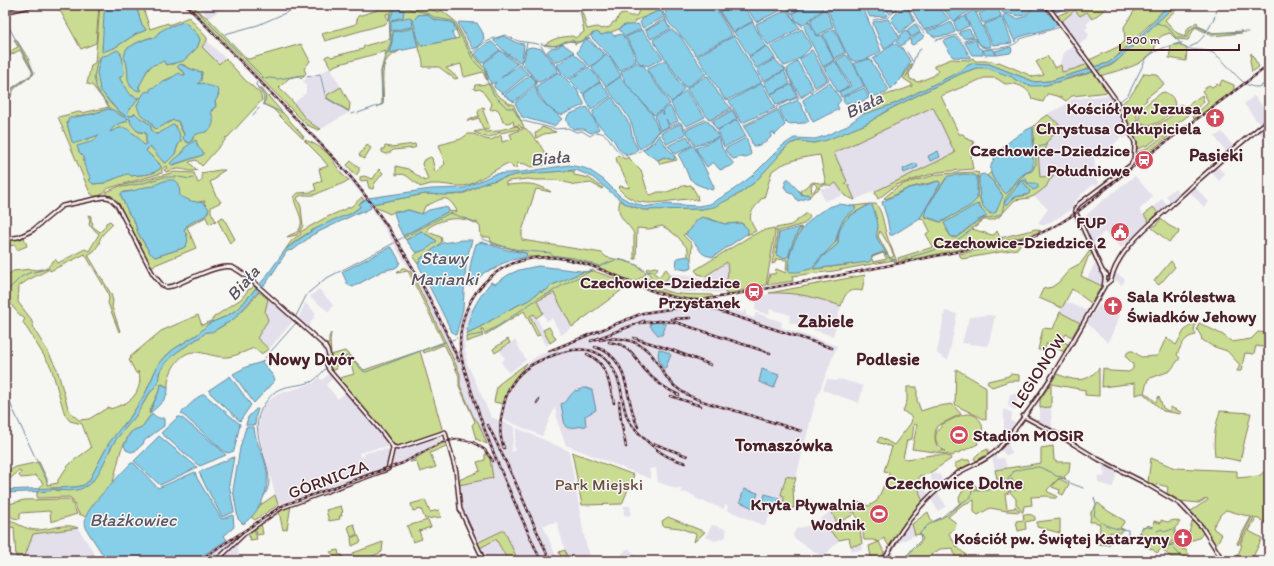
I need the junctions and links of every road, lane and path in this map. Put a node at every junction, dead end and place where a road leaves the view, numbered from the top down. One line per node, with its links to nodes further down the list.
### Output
1 (35, 5): 3 (street)
2 (1045, 5): 6 (street)
3 (5, 12)
4 (1269, 120): 6 (street, LEGIONÓW)
5 (5, 239): 8 (street)
6 (1108, 277): 7 (street, LEGIONÓW)
7 (1023, 417): 11 (street, LEGIONÓW); 12 (street)
8 (393, 447): 9 (street, GÓRNICZA); 10 (street)
9 (216, 561)
10 (484, 561)
11 (883, 561)
12 (1223, 561)

